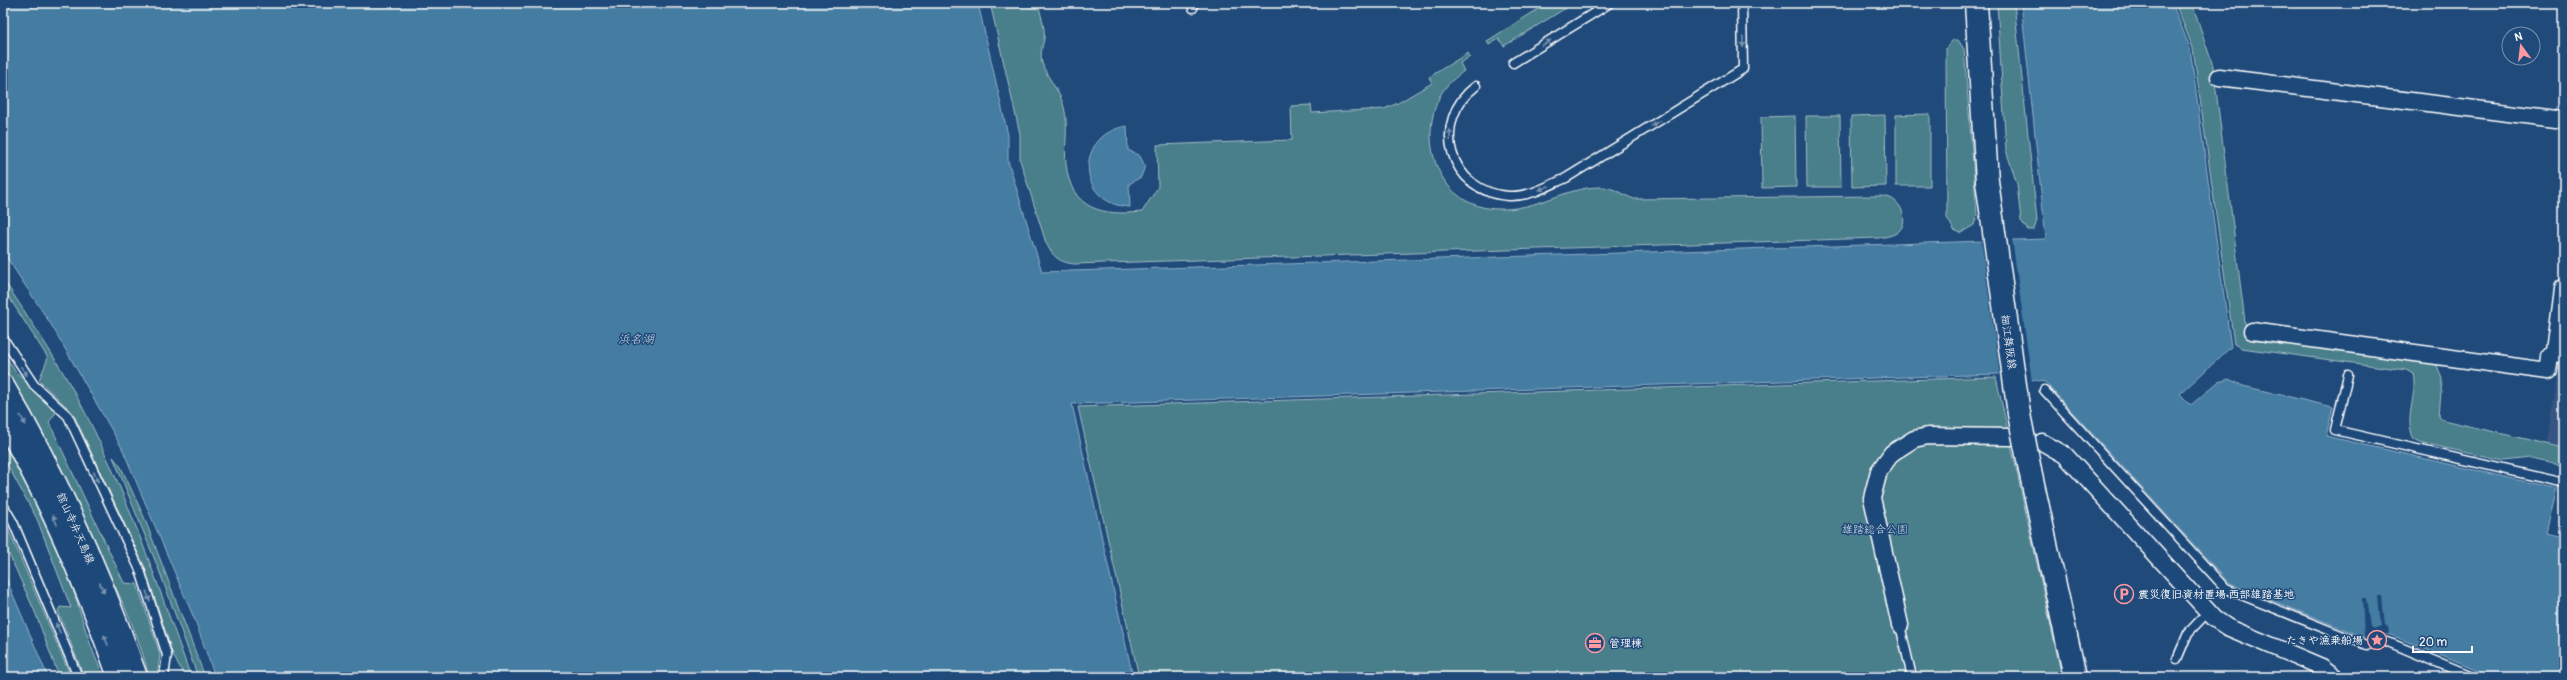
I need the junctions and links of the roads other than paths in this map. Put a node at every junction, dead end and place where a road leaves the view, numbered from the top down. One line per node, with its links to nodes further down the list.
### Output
1 (1610, 3): 4 (lane, one-way to 1)
2 (1742, 3): 6 (lane, one-way to 6)
3 (1976, 3): 28 (main road, 細江舞阪線, bridge)
4 (1513, 63)
5 (2219, 77): 7 (street)
6 (1476, 86)
7 (2564, 120)
8 (2564, 290): 11 (street)
9 (2252, 331): 11 (street)
10 (3, 338): 26 (lane, one-way to 26)
11 (2560, 353)
12 (2348, 375): 18 (lane)
13 (3, 386): 25 (main road, 舘山寺弁天島線, one-way to 25)
14 (2044, 390): 30 (lane)
15 (3, 418): 24 (main road, 舘山寺弁天島線, one-way to 15)
16 (2011, 437): 21 (street)
17 (2042, 442): 20 (street)
18 (2564, 483)
19 (3, 504): 23 (lane, one-way to 19)
20 (2208, 612): 22 (lane); 29 (street)
21 (1900, 625): 27 (lane)
22 (2177, 659)
23 (78, 677)
24 (119, 677)
25 (136, 677)
26 (164, 677)
27 (1912, 677)
28 (2075, 677)
29 (2335, 677)
30 (2472, 677)

